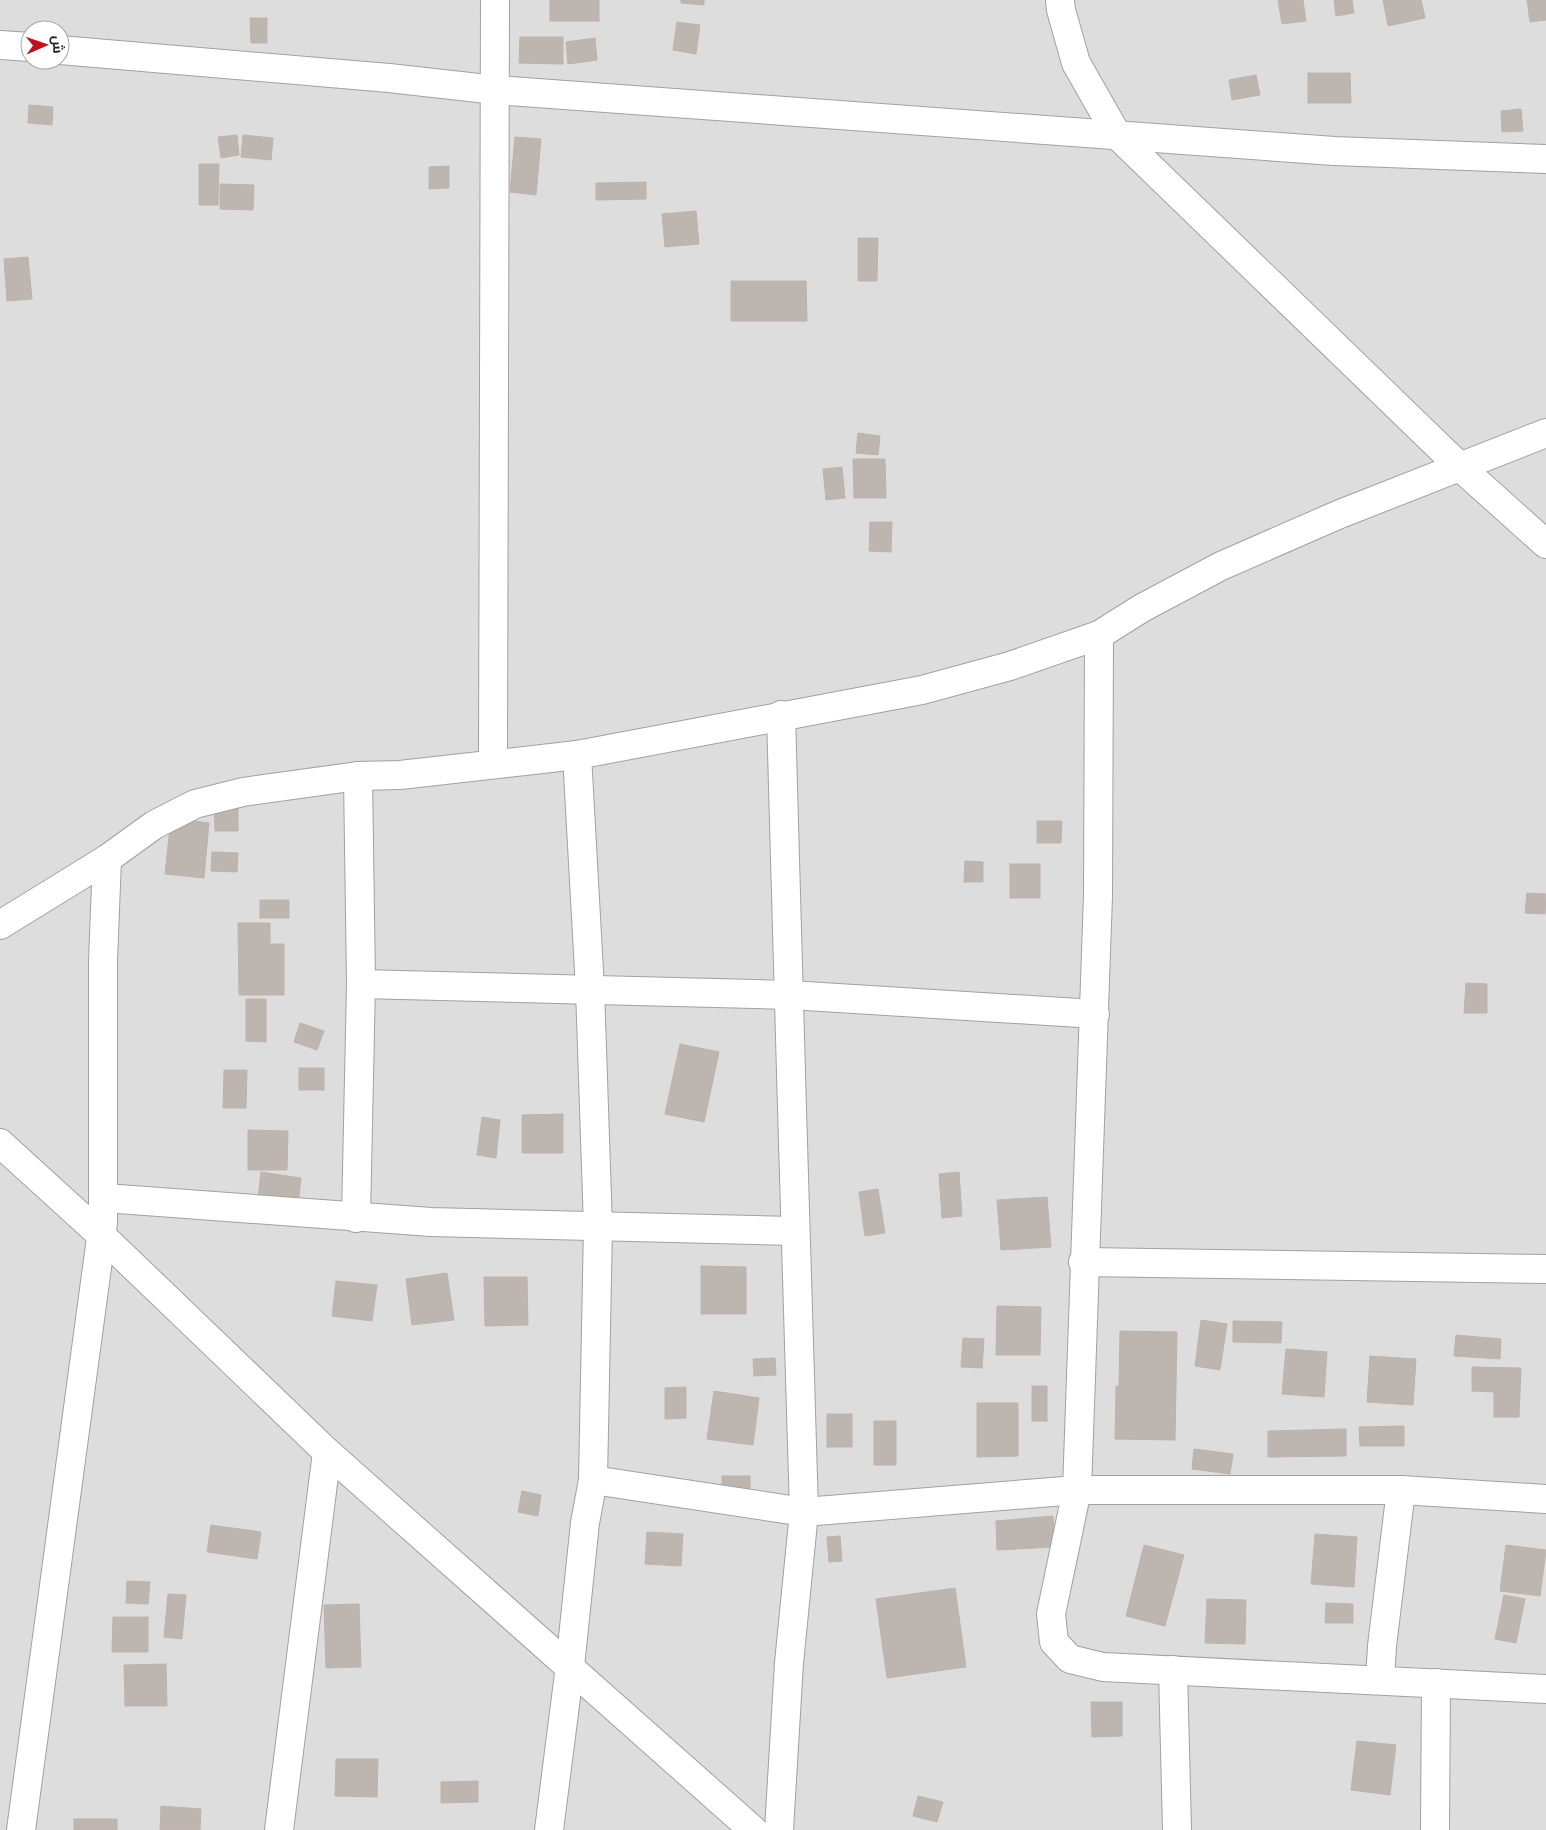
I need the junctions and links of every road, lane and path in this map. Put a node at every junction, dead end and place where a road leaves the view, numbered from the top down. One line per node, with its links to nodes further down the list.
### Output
1 (495, 0): 6 (street)
2 (1060, 0): 7 (street)
3 (0, 45): 4 (street)
4 (20, 46)
5 (70, 51): 6 (street)
6 (496, 90): 7 (street); 15 (street)
7 (1118, 135): 8 (street); 10 (street)
8 (1546, 159)
9 (1546, 433): 10 (street)
10 (1460, 467): 11 (street); 12 (street)
11 (1546, 544)
12 (1099, 635): 13 (street); 22 (street)
13 (780, 715): 14 (street); 21 (street)
14 (577, 755): 15 (street); 20 (street)
15 (493, 764): 16 (street)
16 (358, 776): 17 (street); 19 (street)
17 (107, 859): 18 (street); 24 (street)
18 (0, 925)
19 (361, 984): 20 (street); 25 (street)
20 (590, 990): 21 (street); 26 (street)
21 (790, 995): 22 (street); 27 (street)
22 (1095, 1014): 29 (street)
23 (0, 1143): 28 (street)
24 (105, 1198): 25 (street); 28 (street)
25 (356, 1218): 26 (street)
26 (598, 1227): 27 (street); 32 (street)
27 (793, 1231): 36 (street)
28 (101, 1235): 31 (street); 42 (street)
29 (1084, 1262): 30 (street); 33 (street)
30 (1546, 1269)
31 (327, 1452): 37 (street); 43 (street)
32 (593, 1480): 36 (street); 37 (street)
33 (1077, 1490): 34 (street); 36 (street); 38 (street)
34 (1401, 1490): 35 (street); 39 (street)
35 (1546, 1499)
36 (804, 1512): 46 (street)
37 (570, 1666): 44 (street); 45 (street)
38 (1173, 1670): 39 (street); 47 (street)
39 (1380, 1680): 40 (street)
40 (1436, 1683): 41 (street); 48 (street)
41 (1546, 1689)
42 (21, 1830)
43 (279, 1830)
44 (549, 1830)
45 (753, 1830)
46 (779, 1830)
47 (1177, 1830)
48 (1435, 1830)

